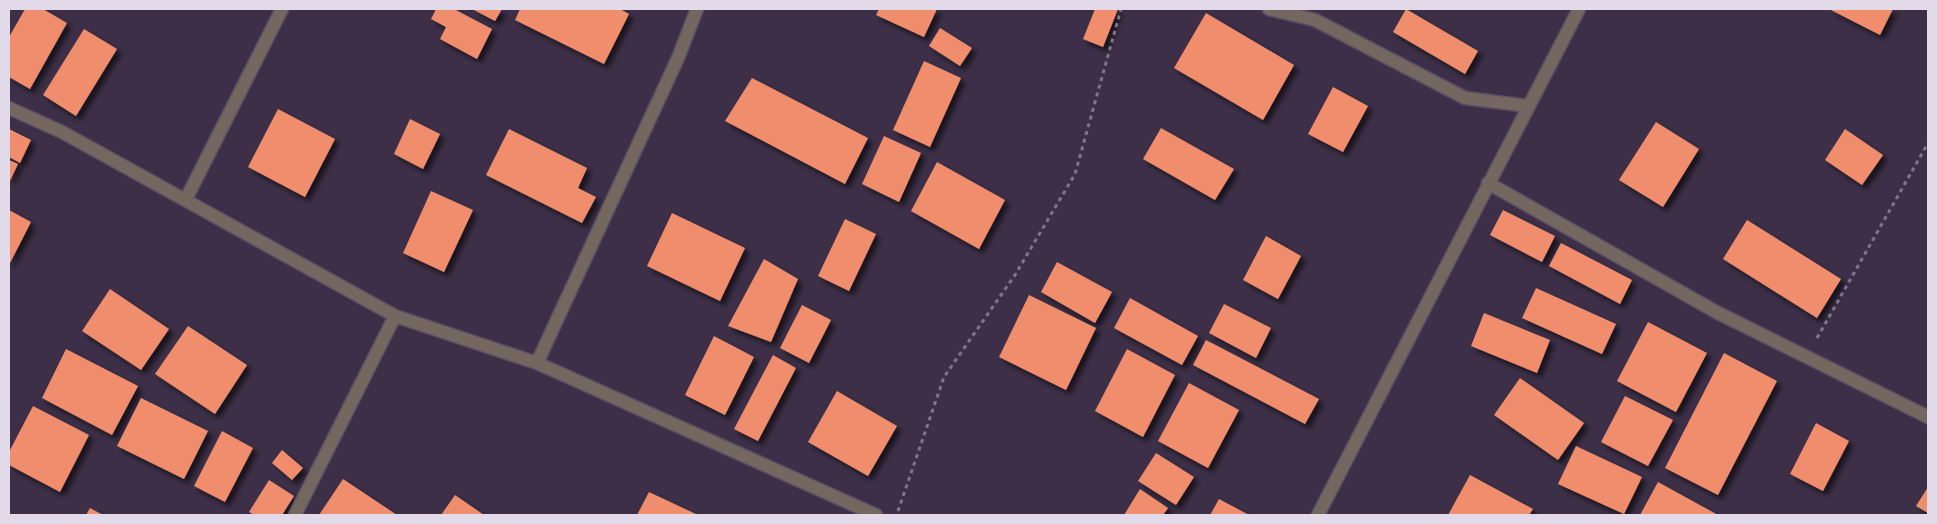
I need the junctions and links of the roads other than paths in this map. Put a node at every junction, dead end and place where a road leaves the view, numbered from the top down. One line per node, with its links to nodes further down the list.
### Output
1 (282, 9): 8 (street)
2 (697, 9): 10 (street)
3 (1269, 9): 5 (street)
4 (1579, 9): 5 (street)
5 (1528, 106): 7 (street)
6 (9, 108): 8 (street)
7 (1488, 183): 11 (street); 14 (street)
8 (186, 199): 9 (street)
9 (395, 316): 10 (street); 12 (street)
10 (537, 363): 13 (street)
11 (1928, 417)
12 (295, 515)
13 (876, 515)
14 (1318, 515)

